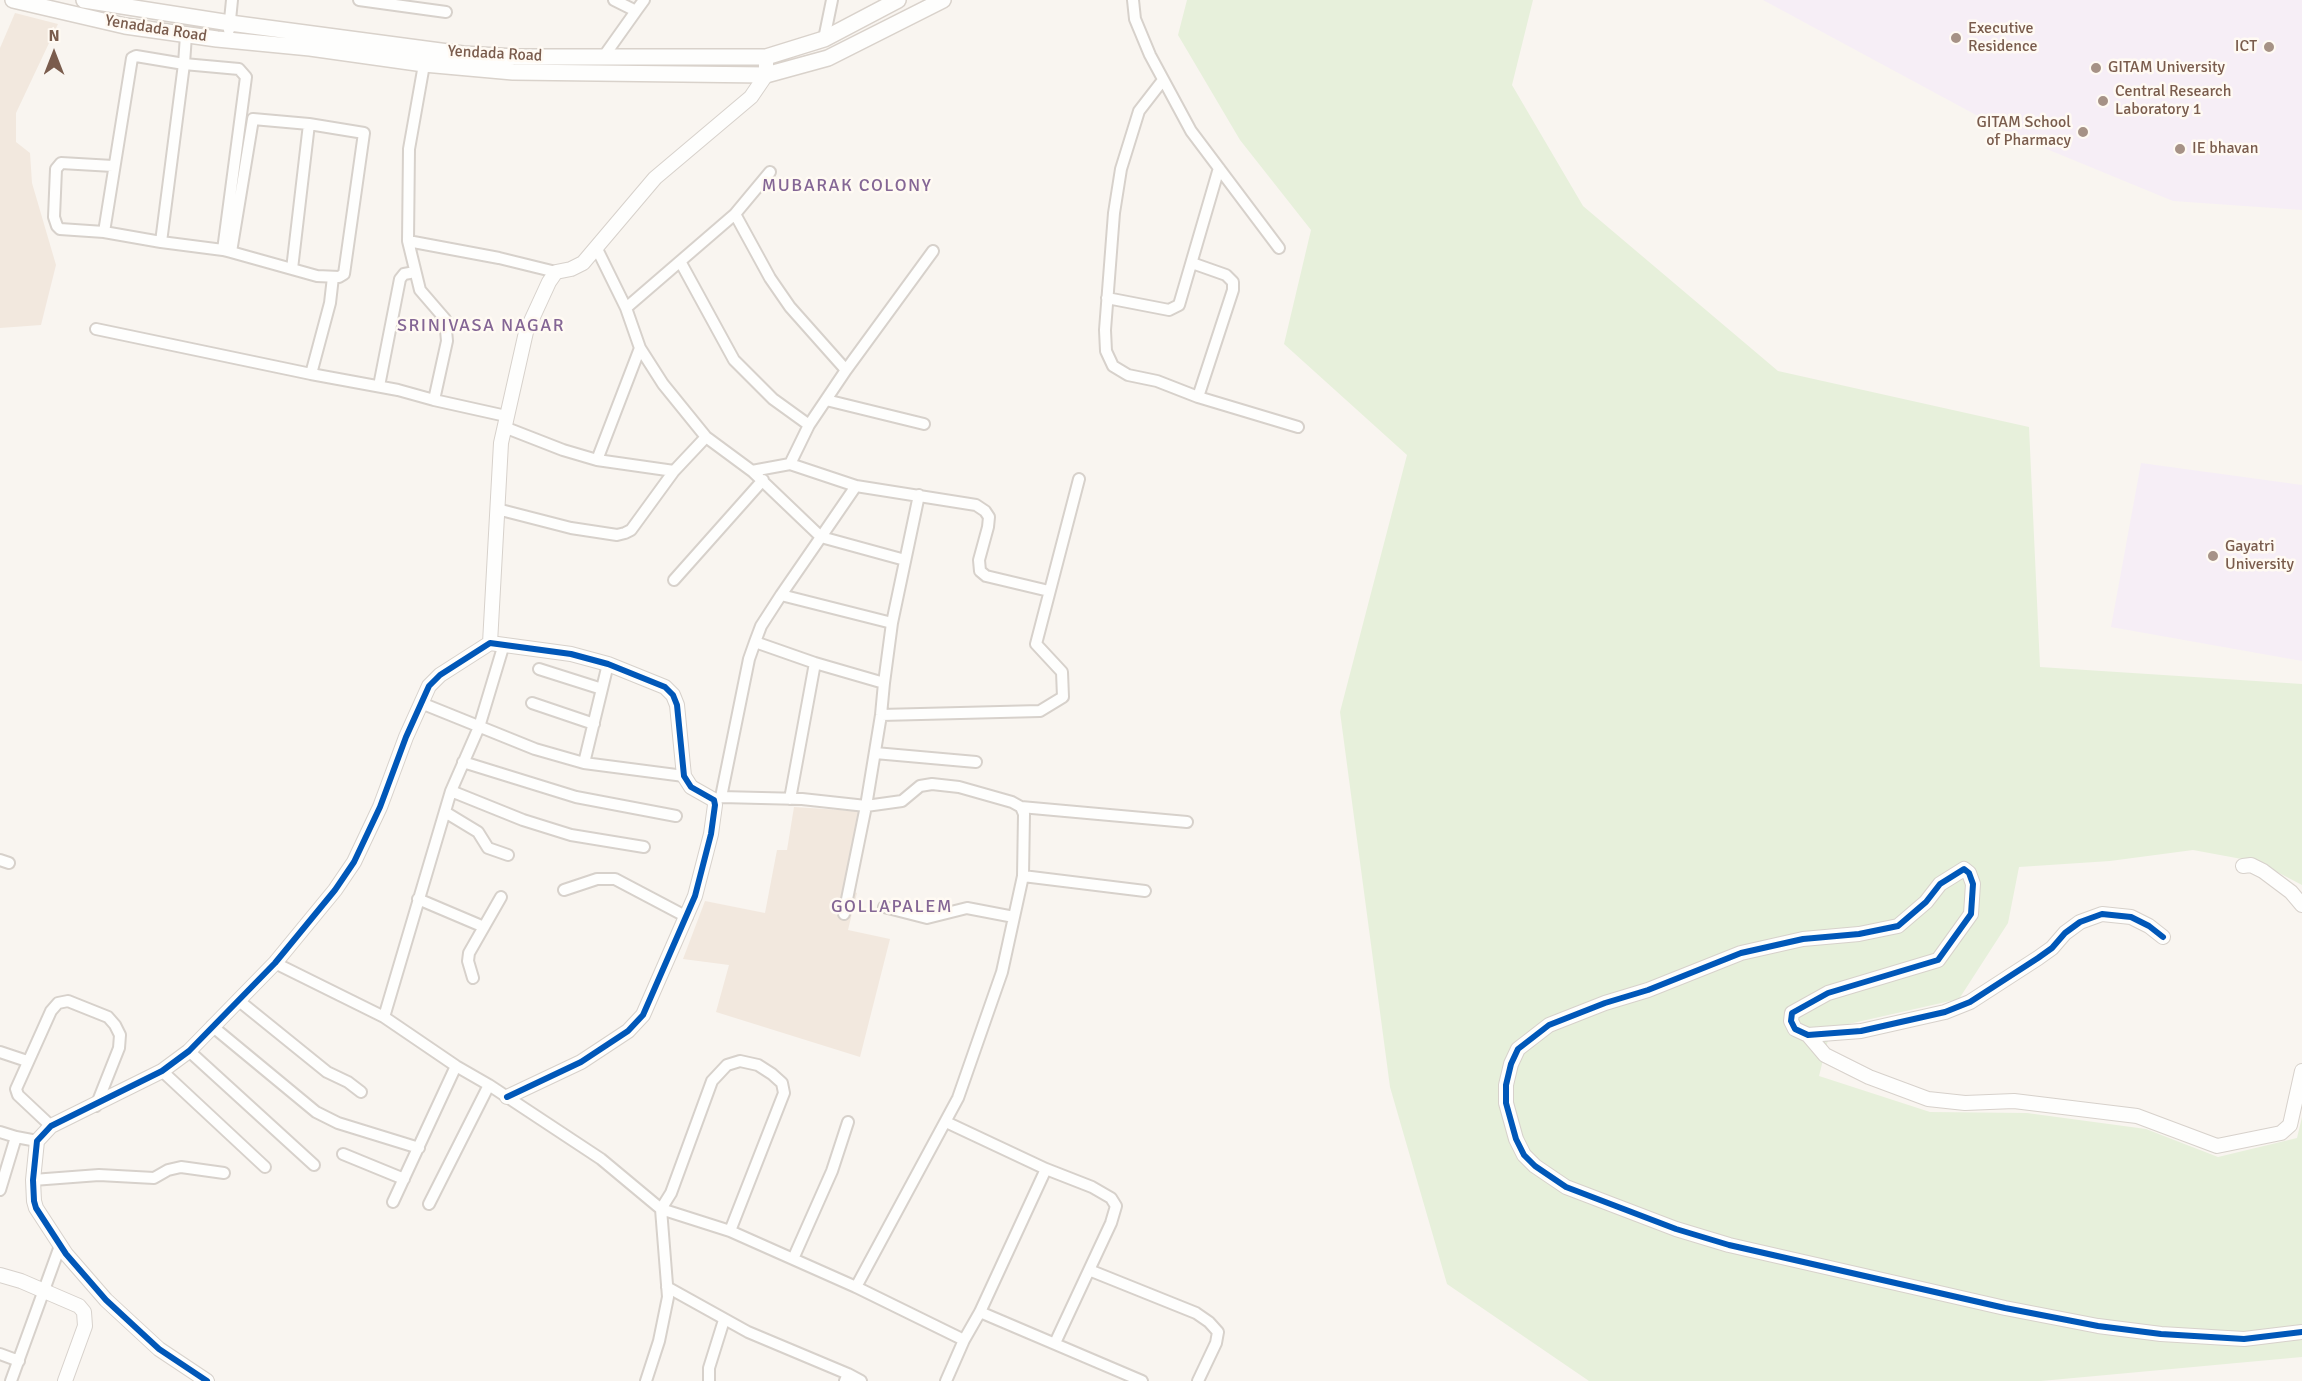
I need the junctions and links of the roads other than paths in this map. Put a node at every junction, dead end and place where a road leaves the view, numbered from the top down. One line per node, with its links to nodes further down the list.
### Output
1 (14, 0): 15 (main road, Yenadada Road)
2 (84, 0): 14 (main road, Yendada Road)
3 (232, 0): 14 (street)
4 (359, 0): 11 (street)
5 (614, 0): 12 (street)
6 (644, 0): 12 (street)
7 (832, 0): 16 (street)
8 (898, 0): 16 (main road, Yendada Road)
9 (943, 0): 22 (main road, Yendada Road)
10 (1133, 0): 23 (street)
11 (400, 3): 13 (street)
12 (636, 11): 19 (street)
13 (446, 12)
14 (230, 23): 17 (street); 18 (main road, Yendada Road)
15 (186, 35): 17 (main road, Yenadada Road); 21 (street)
16 (824, 39): 20 (main road, Yendada Road)
17 (228, 40): 18 (main road, Yendada Road)
18 (425, 56): 19 (main road, Yendada Road); 22 (main road, Yendada Road); 30 (street)
19 (603, 56): 20 (main road, Yendada Road)
20 (766, 57): 22 (street)
21 (184, 64): 25 (street); 31 (street); 34 (street)
22 (766, 75): 32 (street)
23 (1163, 80): 26 (street); 42 (street)
24 (309, 124): 34 (street); 38 (street); 41 (street)
25 (113, 166): 29 (street); 29 (street)
26 (1219, 168): 33 (street); 37 (street)
27 (770, 172): 28 (street)
28 (735, 214): 36 (street); 46 (street)
29 (104, 232): 31 (street)
30 (408, 241): 39 (street); 40 (street)
31 (161, 242): 34 (street)
32 (596, 248): 40 (street); 43 (street)
33 (1279, 248)
34 (227, 251): 38 (street)
35 (933, 252): 46 (street)
36 (681, 263): 43 (street); 54 (street)
37 (1192, 263): 42 (street); 49 (street)
38 (292, 269): 41 (street)
39 (415, 272): 48 (street); 50 (street)
40 (556, 272): 52 (street)
41 (333, 277): 47 (street)
42 (1107, 298): 49 (street)
43 (626, 308): 45 (street)
44 (96, 329): 47 (street)
45 (640, 348): 56 (street); 57 (street)
46 (846, 370): 51 (street)
47 (311, 375): 48 (street)
48 (379, 386): 50 (street)
49 (1198, 397): 55 (street)
50 (434, 400): 52 (street)
51 (826, 400): 53 (street); 54 (street)
52 (505, 421): 57 (street); 65 (street)
53 (924, 424)
54 (809, 425): 58 (street)
55 (1298, 428)
56 (706, 437): 59 (street); 60 (street)
57 (597, 460): 59 (street)
58 (790, 464): 60 (street); 63 (street)
59 (674, 471): 65 (street)
60 (752, 471): 62 (street)
61 (1079, 479): 69 (street)
62 (763, 480): 66 (street); 68 (street)
63 (856, 486): 64 (street); 66 (street)
64 (919, 495): 67 (street); 69 (street)
65 (497, 509): 73 (street)
66 (821, 537): 67 (street); 70 (street)
67 (905, 560): 71 (street)
68 (674, 580)
69 (1049, 591): 81 (street)
70 (781, 595): 71 (street); 72 (street)
71 (892, 623): 77 (street)
72 (755, 642): 74 (street); 90 (street)
73 (497, 644): 75 (street); 79 (street); 83 (street)
74 (815, 663): 77 (street); 91 (street)
75 (608, 664): 78 (street); 88 (street)
76 (539, 669): 78 (street)
77 (884, 682): 81 (street)
78 (602, 689): 82 (street)
79 (422, 703): 83 (street); 112 (street)
80 (532, 703): 82 (street)
81 (881, 716): 84 (street)
82 (594, 724): 87 (street)
83 (479, 727): 85 (street); 87 (street)
84 (875, 753): 86 (street); 92 (street)
85 (463, 762): 89 (street); 95 (street)
86 (976, 762)
87 (584, 763): 88 (street)
88 (684, 776): 90 (street)
89 (451, 790): 94 (street); 97 (street)
90 (718, 798): 91 (street); 108 (street)
91 (790, 799): 92 (street)
92 (866, 806): 93 (street); 107 (street)
93 (1021, 807): 96 (street); 100 (street)
94 (445, 812): 98 (street); 104 (street)
95 (676, 816)
96 (1187, 822)
97 (644, 847)
98 (508, 855)
99 (2243, 866): 105 (street)
100 (1023, 876): 102 (street); 109 (street)
101 (564, 890): 108 (street)
102 (1145, 891)
103 (501, 897): 110 (street)
104 (418, 899): 110 (street); 115 (street)
105 (2302, 905)
106 (884, 907): 109 (street)
107 (844, 914)
108 (687, 917): 126 (street)
109 (1014, 917): 129 (street)
110 (484, 927): 113 (street)
111 (2163, 938): 117 (street)
112 (275, 963): 114 (street); 115 (street)
113 (473, 978)
114 (238, 1000): 116 (street); 125 (street)
115 (384, 1017): 121 (street)
116 (212, 1026): 118 (street); 134 (street)
117 (1808, 1035): 123 (street); 156 (street)
118 (189, 1051): 122 (street); 136 (street)
119 (0, 1052): 120 (street)
120 (27, 1061): 127 (street); 130 (street)
121 (456, 1066): 124 (street); 134 (street)
122 (162, 1071): 127 (street); 137 (street)
123 (2302, 1071)
124 (489, 1085): 126 (street); 144 (street)
125 (361, 1092)
126 (507, 1097): 145 (street)
127 (96, 1106): 130 (street)
128 (848, 1122): 148 (street)
129 (946, 1122): 138 (street); 152 (street)
130 (51, 1126): 133 (street)
131 (0, 1132): 132 (street)
132 (16, 1137): 133 (street); 142 (street)
133 (37, 1141): 141 (street)
134 (418, 1148): 140 (street)
135 (343, 1154): 140 (street)
136 (314, 1165)
137 (265, 1167)
138 (1046, 1169): 149 (street); 154 (street)
139 (224, 1173): 141 (street)
140 (404, 1179): 143 (street)
141 (33, 1180): 147 (street)
142 (0, 1190)
143 (393, 1202)
144 (429, 1204)
145 (661, 1209): 146 (street); 146 (street); 151 (street)
146 (730, 1231): 148 (street)
147 (60, 1246): 153 (street); 165 (street)
148 (794, 1259): 152 (street)
149 (1089, 1270): 158 (street); 171 (street)
150 (0, 1275): 153 (street)
151 (667, 1287): 155 (street); 166 (street)
152 (856, 1287): 157 (street)
153 (44, 1291): 160 (street); 164 (street)
154 (980, 1312): 157 (street); 158 (street)
155 (724, 1320): 161 (street); 167 (street)
156 (2302, 1332)
157 (964, 1340): 169 (street)
158 (1055, 1343): 162 (street)
159 (0, 1354): 160 (street)
160 (19, 1361): 163 (street)
161 (847, 1377): 168 (street)
162 (1130, 1379): 170 (street)
163 (11, 1381)
164 (65, 1381)
165 (207, 1381)
166 (646, 1381)
167 (709, 1381)
168 (861, 1381)
169 (945, 1381)
170 (1142, 1381)
171 (1198, 1381)

